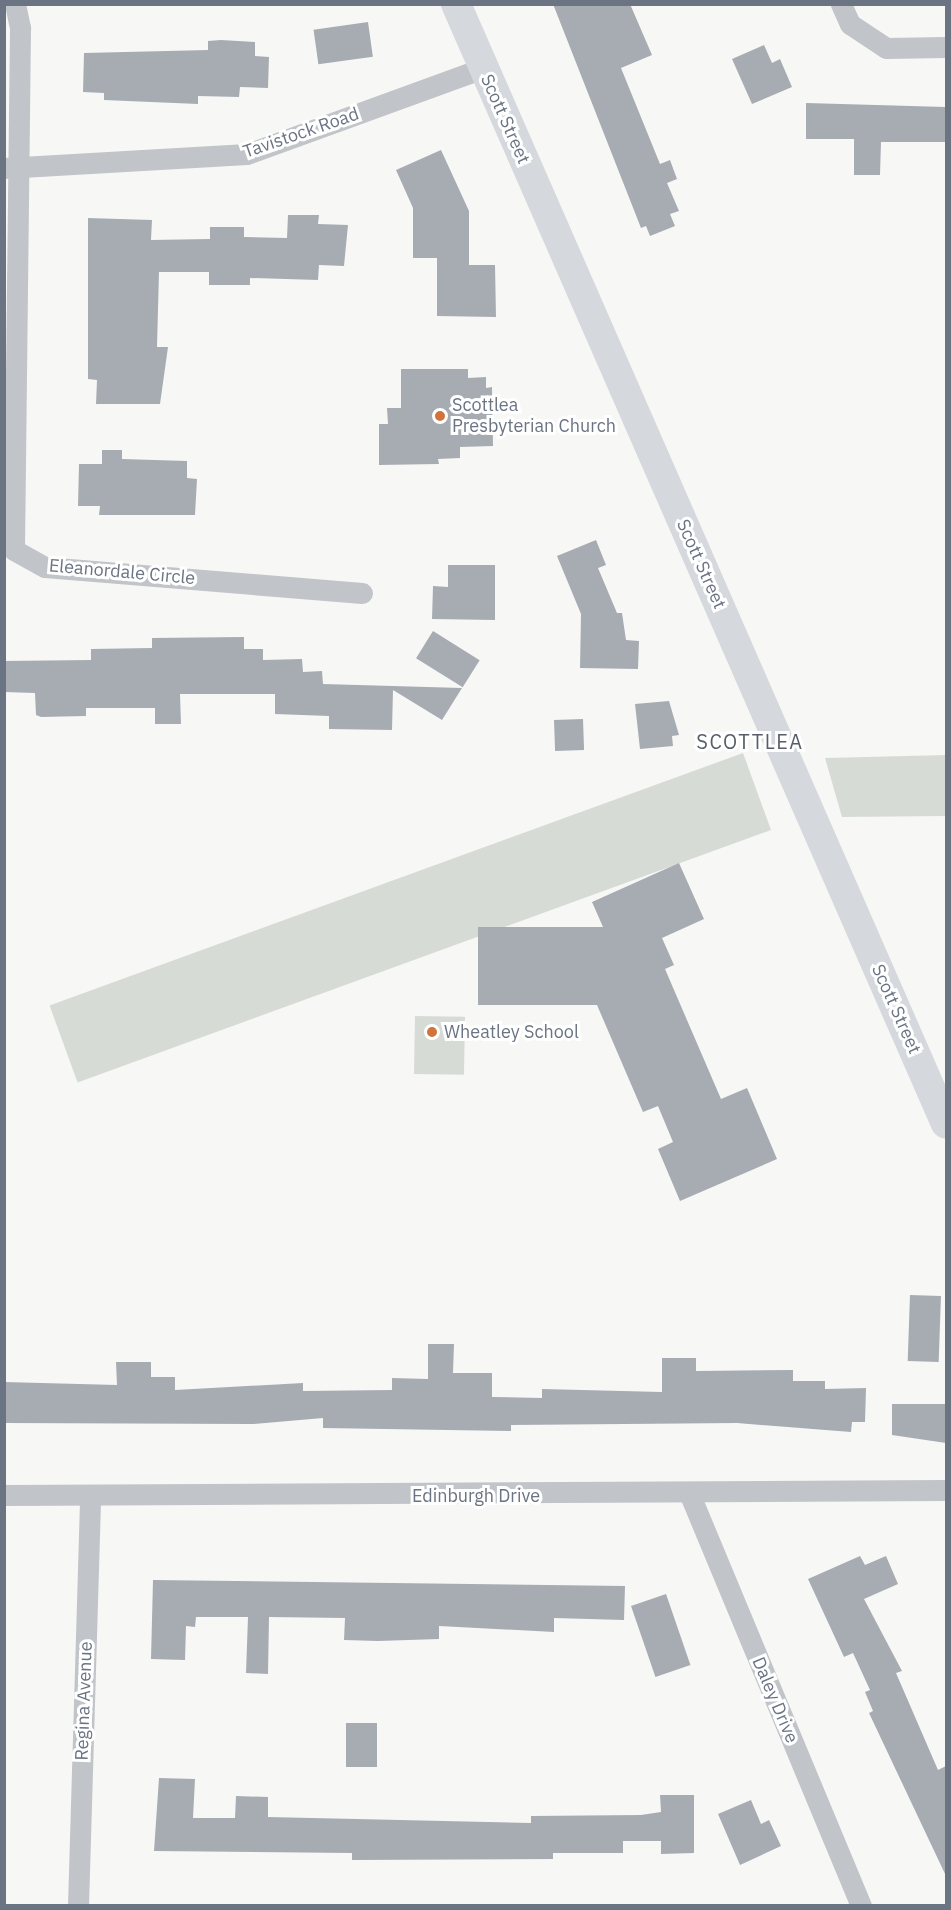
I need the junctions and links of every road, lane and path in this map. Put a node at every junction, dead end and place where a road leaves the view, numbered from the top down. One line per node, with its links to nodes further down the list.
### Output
1 (15, 4): 6 (street)
2 (456, 4): 5 (main road, Scott Street)
3 (841, 4): 4 (street)
4 (946, 47)
5 (483, 68): 6 (street, Tavistock Road); 8 (main road, Scott Street)
6 (10, 168): 7 (street, Eleanordale Circle)
7 (362, 593)
8 (946, 1124)
9 (946, 1490): 10 (street, Edinburgh Drive)
10 (690, 1495): 12 (street, Edinburgh Drive); 14 (street, Daley Drive)
11 (4, 1496): 12 (street, Edinburgh Drive)
12 (90, 1496): 13 (street, Regina Avenue)
13 (78, 1905)
14 (861, 1905)

